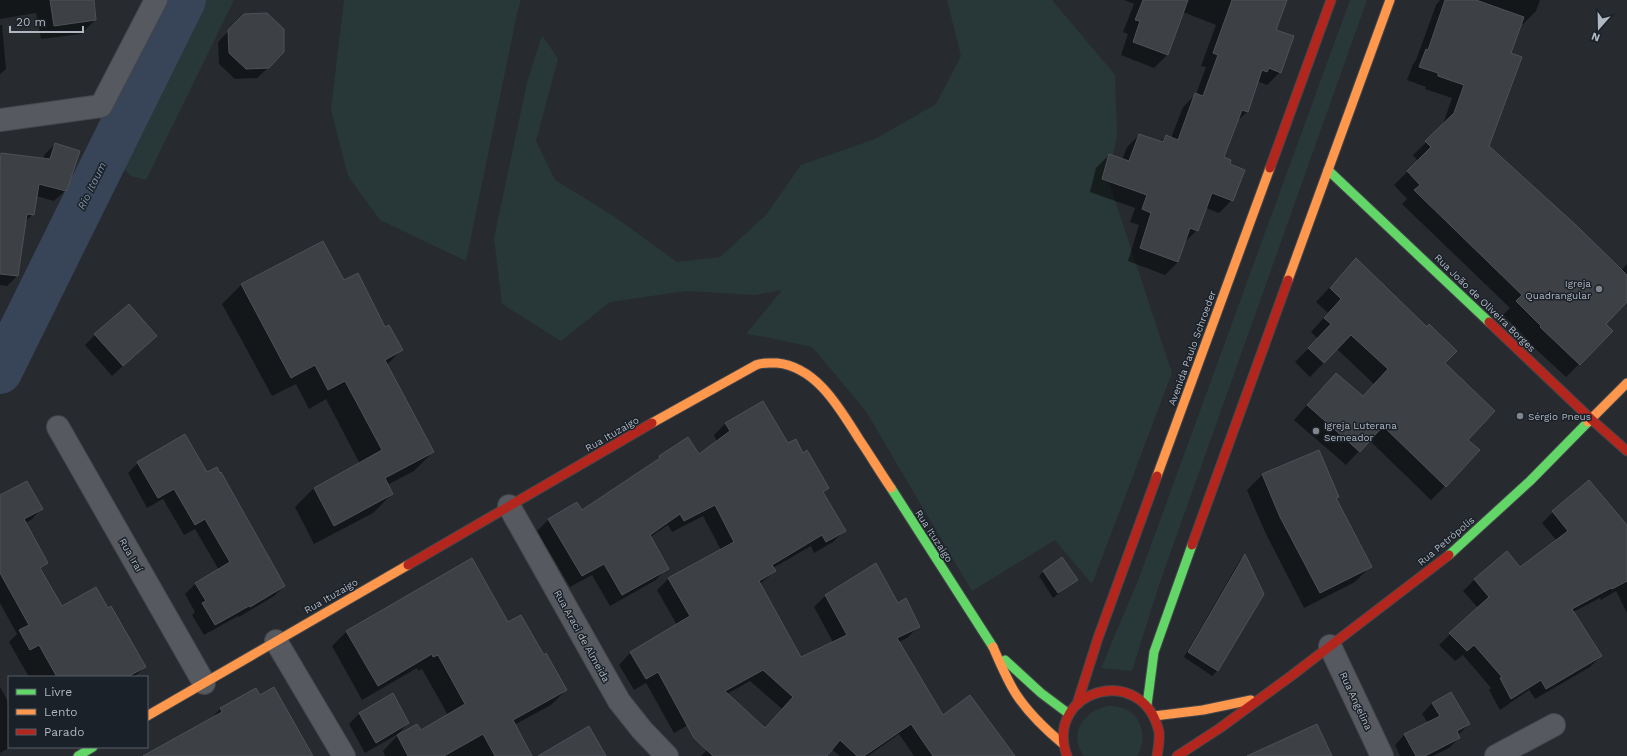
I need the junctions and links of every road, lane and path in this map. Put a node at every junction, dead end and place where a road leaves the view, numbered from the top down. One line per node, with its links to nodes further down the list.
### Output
1 (156, 0): 4 (street)
2 (1331, 0): 16 (street, Avenida Paulo Schroeder)
3 (1390, 0): 5 (street)
4 (0, 120)
5 (1328, 170): 7 (street, Rua João de Oliveira Borges); 17 (street)
6 (1627, 383): 7 (street, Rua Petrópolis)
7 (1592, 420): 9 (street, Rua João de Oliveira Borges); 13 (street, Rua Petrópolis)
8 (58, 427): 14 (street, Rua Iraí)
9 (1627, 451)
10 (509, 506): 11 (street, Rua Ituzaigo); 12 (street, Rua Ituzaigo); 26 (street, Rua Araci de Almeida)
11 (276, 641): 14 (street, Rua Ituzaigo); 25 (street)
12 (992, 646): 18 (street, Rua Ituzaigo); 23 (street, Rua Ituzaigo)
13 (1330, 646): 15 (street, Rua Petrópolis); 30 (street, Rua Angelina)
14 (204, 683): 19 (street, Rua Ituzaigo)
15 (1263, 697): 20 (street, Rua Petrópolis); 29 (street, Rua Petrópolis)
16 (1077, 704): 17 (street); 18 (street)
17 (1147, 705): 20 (street)
18 (1069, 714): 23 (street)
19 (148, 715)
20 (1154, 716): 28 (street)
21 (1554, 725): 31 (street)
22 (91, 748): 24 (street)
23 (1064, 749): 27 (street)
24 (78, 756)
25 (344, 756)
26 (667, 756)
27 (1058, 756)
28 (1157, 756)
29 (1177, 756)
30 (1382, 756)
31 (1496, 756)

